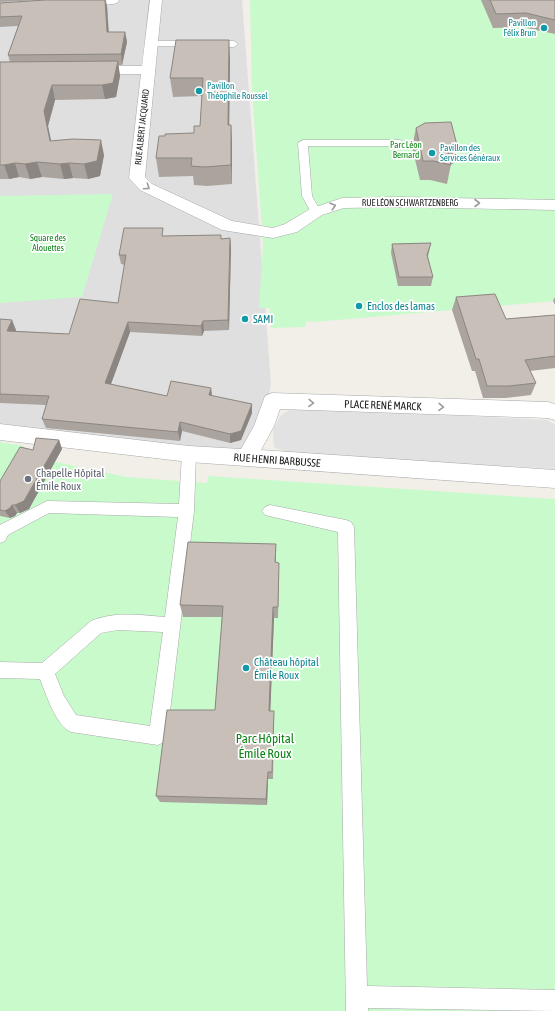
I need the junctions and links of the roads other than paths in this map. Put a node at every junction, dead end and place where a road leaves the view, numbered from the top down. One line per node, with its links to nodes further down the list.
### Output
1 (114, 0): 3 (street)
2 (156, 0): 4 (street, RUE ALBERT JACQUARD)
3 (68, 3)
4 (151, 44): 5 (lane); 7 (street, RUE ALBERT JACQUARD)
5 (234, 44)
6 (79, 70): 7 (street)
7 (148, 70): 11 (street, RUE ALBERT JACQUARD, one-way to 11)
8 (400, 143): 10 (lane)
9 (555, 204): 10 (street, RUE LÉON SCHWARTZENBERG, one-way to 9)
10 (316, 212): 11 (street, RUE LÉON SCHWARTZENBERG)
11 (273, 233)
12 (551, 411): 15 (street, PLACE RENÉ MARCK, one-way to 12)
13 (0, 432): 14 (street, RUE HENRI BARBUSSE)
14 (189, 454): 15 (street, RUE HENRI BARBUSSE); 17 (lane)
15 (247, 458): 16 (street, RUE HENRI BARBUSSE)
16 (555, 479)
17 (186, 511): 19 (lane); 20 (lane)
18 (270, 511): 24 (lane)
19 (0, 536)
20 (172, 625): 22 (lane); 22 (lane)
21 (0, 670): 22 (lane)
22 (45, 671)
23 (555, 1001): 24 (lane)
24 (357, 1004)

